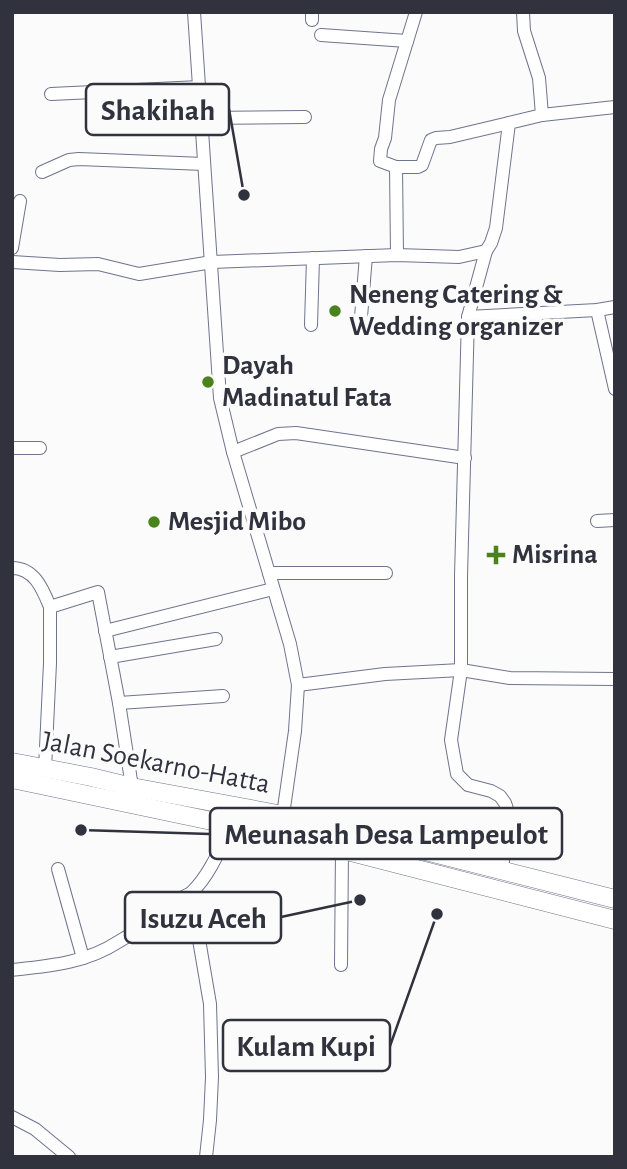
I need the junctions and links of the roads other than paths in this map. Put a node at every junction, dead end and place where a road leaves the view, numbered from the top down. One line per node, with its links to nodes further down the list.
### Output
1 (194, 12): 6 (street)
2 (416, 12): 5 (street)
3 (523, 12): 9 (street)
4 (321, 35): 5 (street)
5 (407, 41): 14 (street)
6 (200, 87): 7 (street); 11 (street)
7 (51, 94)
8 (615, 107): 9 (street)
9 (542, 115): 12 (street)
10 (305, 117): 11 (street)
11 (202, 118): 13 (street)
12 (509, 122): 14 (street); 18 (street)
13 (204, 164): 15 (street); 23 (street)
14 (396, 167): 19 (street)
15 (42, 172)
16 (20, 201): 17 (street)
17 (12, 248)
18 (486, 251): 19 (street); 26 (street)
19 (397, 255): 20 (street)
20 (366, 256): 21 (street); 28 (street)
21 (313, 258): 23 (street); 27 (street)
22 (12, 262): 23 (street)
23 (212, 262): 32 (street)
24 (615, 307): 25 (street)
25 (597, 310): 26 (street); 29 (street)
26 (468, 317): 33 (street)
27 (311, 326)
28 (360, 329)
29 (615, 389)
30 (12, 448): 31 (street)
31 (40, 448)
32 (233, 452): 33 (street); 37 (street)
33 (465, 458): 44 (street)
34 (615, 520): 35 (street)
35 (597, 521)
36 (12, 568): 40 (street)
37 (269, 573): 38 (street); 39 (street)
38 (386, 573)
39 (273, 589): 41 (street); 46 (street)
40 (50, 607): 41 (street); 50 (street)
41 (105, 631): 43 (street)
42 (216, 639): 43 (street)
43 (110, 657): 48 (street)
44 (461, 670): 45 (street); 46 (street); 58 (street)
45 (615, 679)
46 (298, 685): 53 (street)
47 (223, 696): 48 (street)
48 (119, 704): 52 (street)
49 (12, 761): 50 (highway, Jalan Soekarno-Hatta)
50 (45, 769): 52 (highway, Jalan Soekarno-Hatta)
51 (12, 779): 54 (highway, Jalan Soekarno-Hatta)
52 (132, 786): 53 (highway, Jalan Soekarno-Hatta)
53 (283, 815): 56 (highway, Jalan Soekarno-Hatta)
54 (232, 825): 55 (highway, Jalan Soekarno-Hatta); 60 (street)
55 (342, 849): 59 (highway, Jalan Soekarno-Hatta); 64 (street)
56 (461, 860): 58 (highway, Jalan Soekarno-Hatta); 59 (highway)
57 (58, 869): 63 (street)
58 (502, 870): 61 (highway, Jalan Soekarno-Hatta)
59 (455, 879): 62 (highway, Jalan Soekarno-Hatta)
60 (191, 893): 63 (street); 68 (street)
61 (615, 900)
62 (615, 920)
63 (83, 958): 65 (street)
64 (341, 965)
65 (12, 970)
66 (12, 1117): 67 (street)
67 (69, 1157)
68 (205, 1157)

